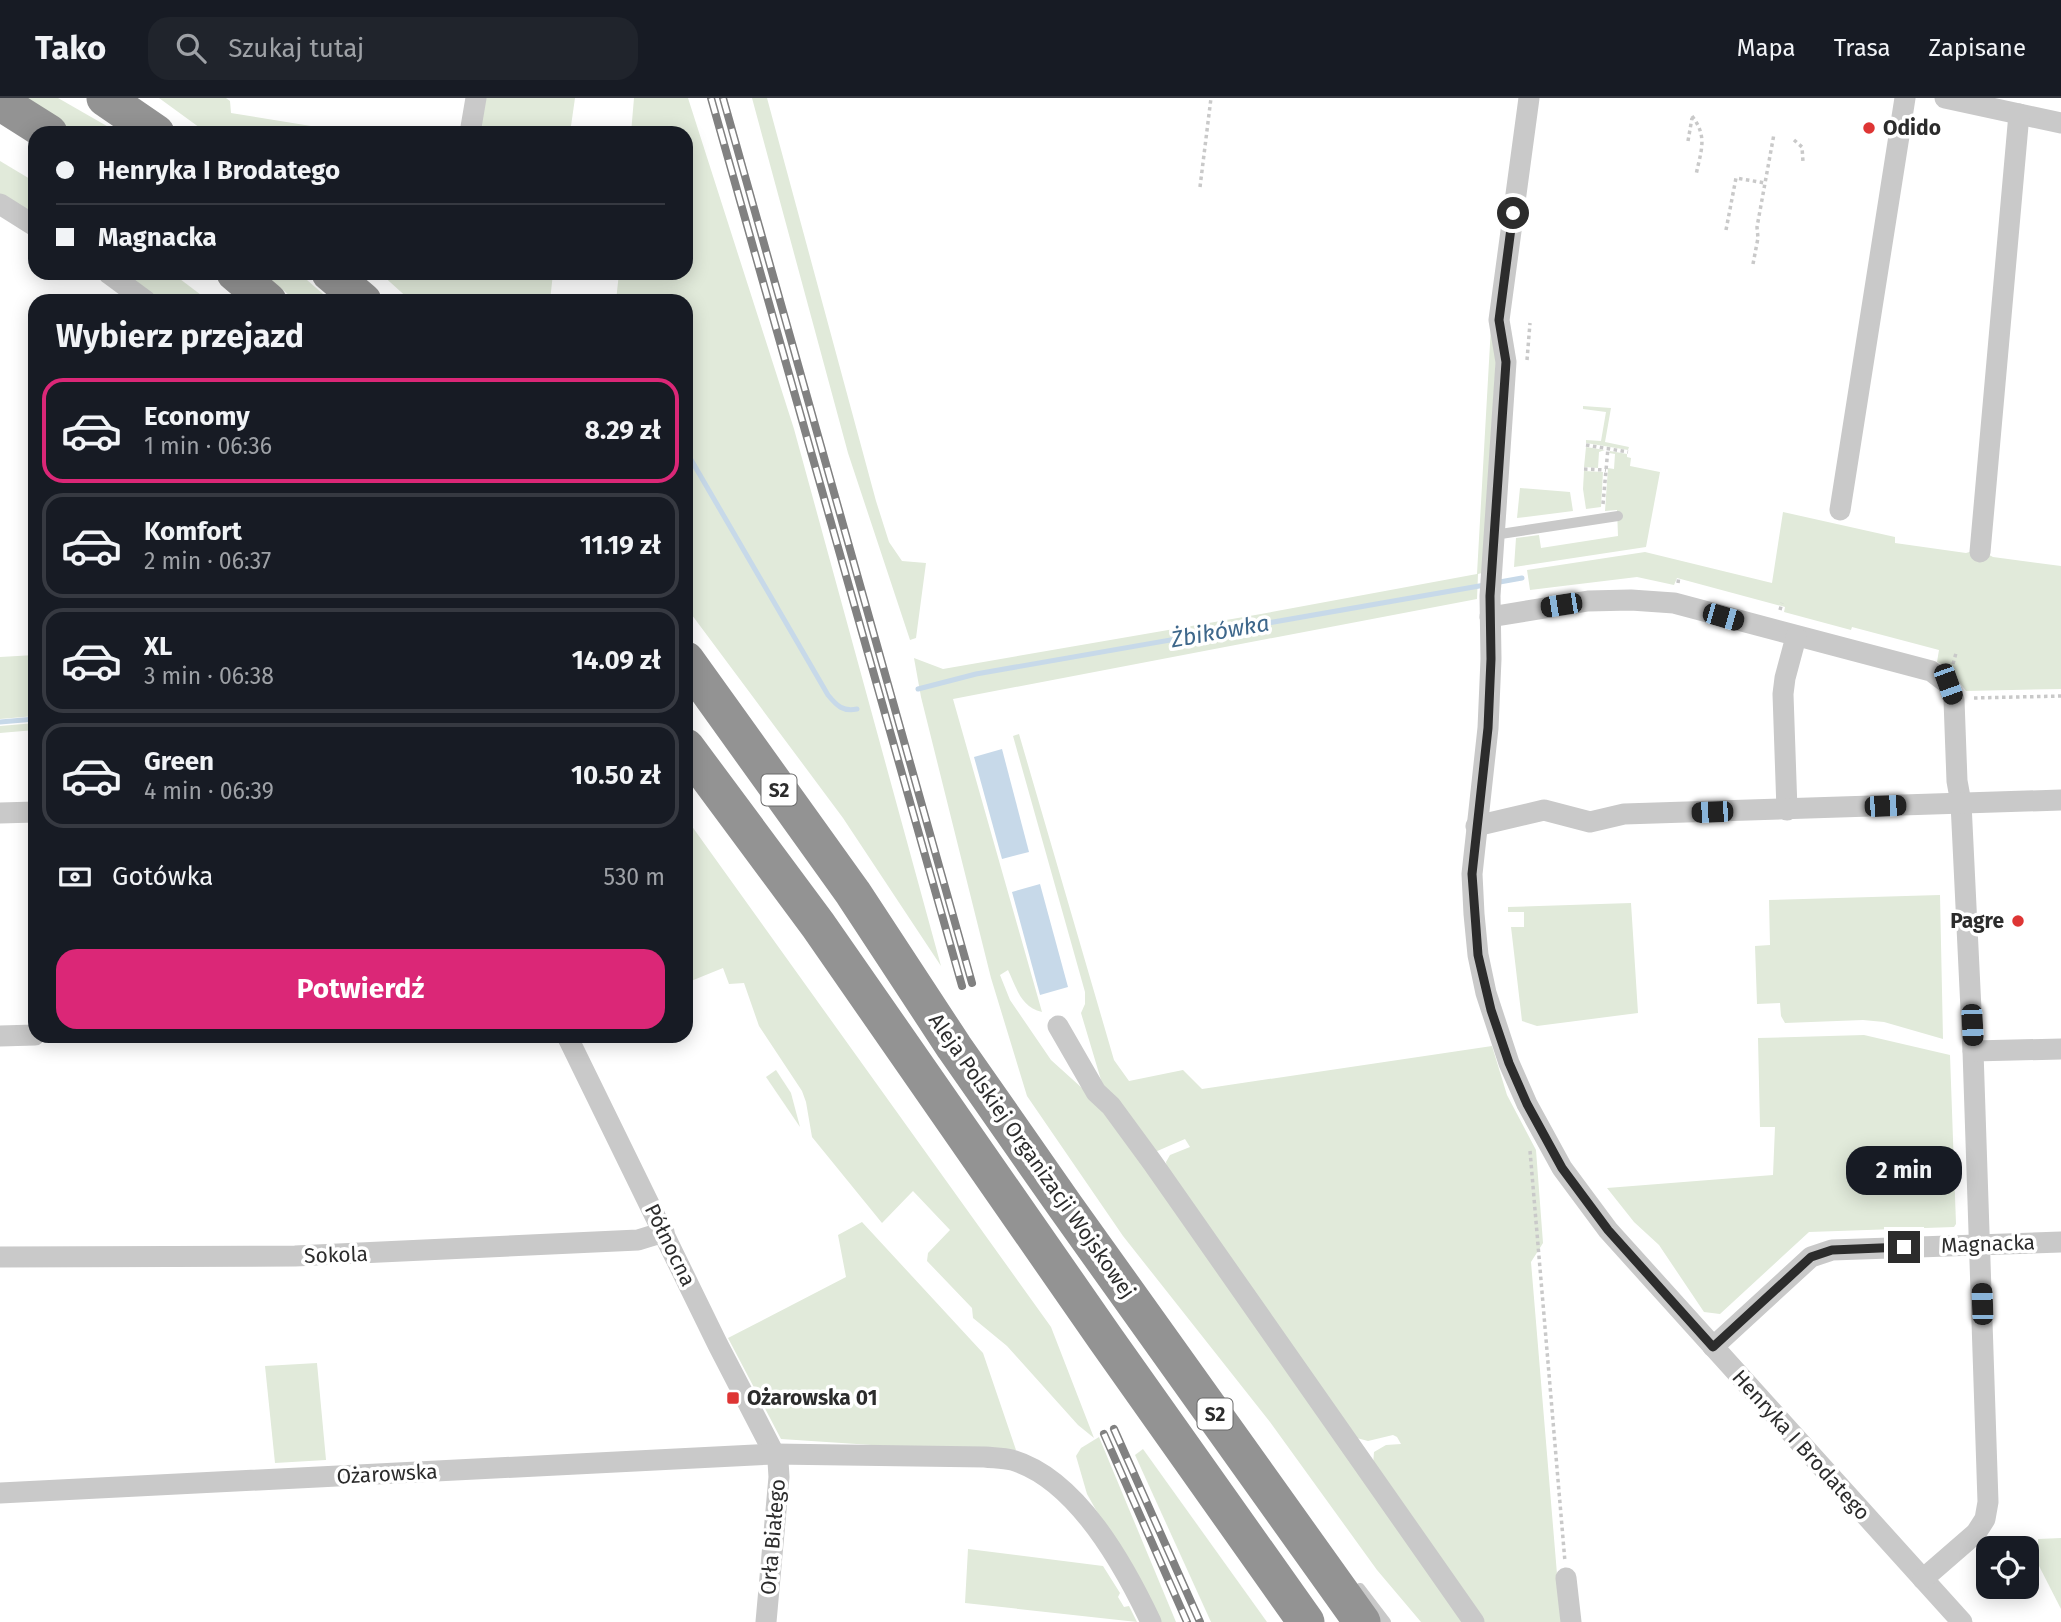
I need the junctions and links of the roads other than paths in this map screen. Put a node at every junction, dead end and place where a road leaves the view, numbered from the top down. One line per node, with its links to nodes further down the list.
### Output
1 (105, 98): 10 (highway)
2 (476, 98): 11 (street)
3 (1529, 98): 24 (street, Henryka I Brodatego)
4 (1905, 98): 22 (street)
5 (1945, 98): 7 (street)
6 (0, 102): 9 (highway)
7 (2019, 114): 8 (street); 25 (street)
8 (2061, 123)
9 (38, 126)
10 (146, 126)
11 (471, 126)
12 (0, 127): 13 (highway)
13 (28, 143)
14 (0, 204): 15 (street)
15 (28, 222)
16 (118, 280): 19 (street)
17 (243, 280): 20 (highway)
18 (338, 280): 21 (highway)
19 (136, 294)
20 (260, 294)
21 (355, 294)
22 (1840, 510)
23 (1618, 516): 24 (lane)
24 (1494, 535): 26 (street, Henryka I Brodatego)
25 (1980, 552)
26 (1490, 607): 27 (street); 35 (street, Henryka I Brodatego)
27 (1796, 636): 31 (street); 32 (street)
28 (696, 673): 47 (highway, Aleja Polskiej Organizacji Wojskowej / S2)
29 (693, 756): 57 (highway, Aleja Polskiej Organizacji Wojskowej / S2)
30 (2061, 800): 31 (street)
31 (1961, 803): 32 (street); 41 (street)
32 (1787, 810): 35 (street)
33 (28, 812): 34 (street)
34 (0, 813)
35 (1476, 826): 46 (street, Henryka I Brodatego)
36 (1058, 1026): 58 (street)
37 (28, 1035): 38 (street)
38 (0, 1036)
39 (570, 1043): 42 (street, Północna)
40 (2061, 1049): 41 (street)
41 (1973, 1051): 44 (street)
42 (664, 1232): 45 (street, Sokola); 48 (street, Północna)
43 (2061, 1242): 44 (street, Magnacka)
44 (1980, 1244): 46 (street, Magnacka); 53 (street)
45 (4, 1257)
46 (1713, 1347): 53 (street, Henryka I Brodatego)
47 (1221, 1422): 49 (lane); 54 (highway, Aleja Polskiej Organizacji Wojskowej / S2)
48 (774, 1454): 50 (street, Ożarowska); 55 (street, Orła Białego); 56 (street, Ożarowska)
49 (1259, 1456)
50 (0, 1493)
51 (1350, 1576): 54 (lane)
52 (1566, 1578): 59 (street)
53 (1923, 1579): 60 (street, Henryka I Brodatego)
54 (1379, 1620)
55 (766, 1622)
56 (1151, 1622)
57 (1306, 1622)
58 (1474, 1622)
59 (1571, 1622)
60 (1962, 1622)

